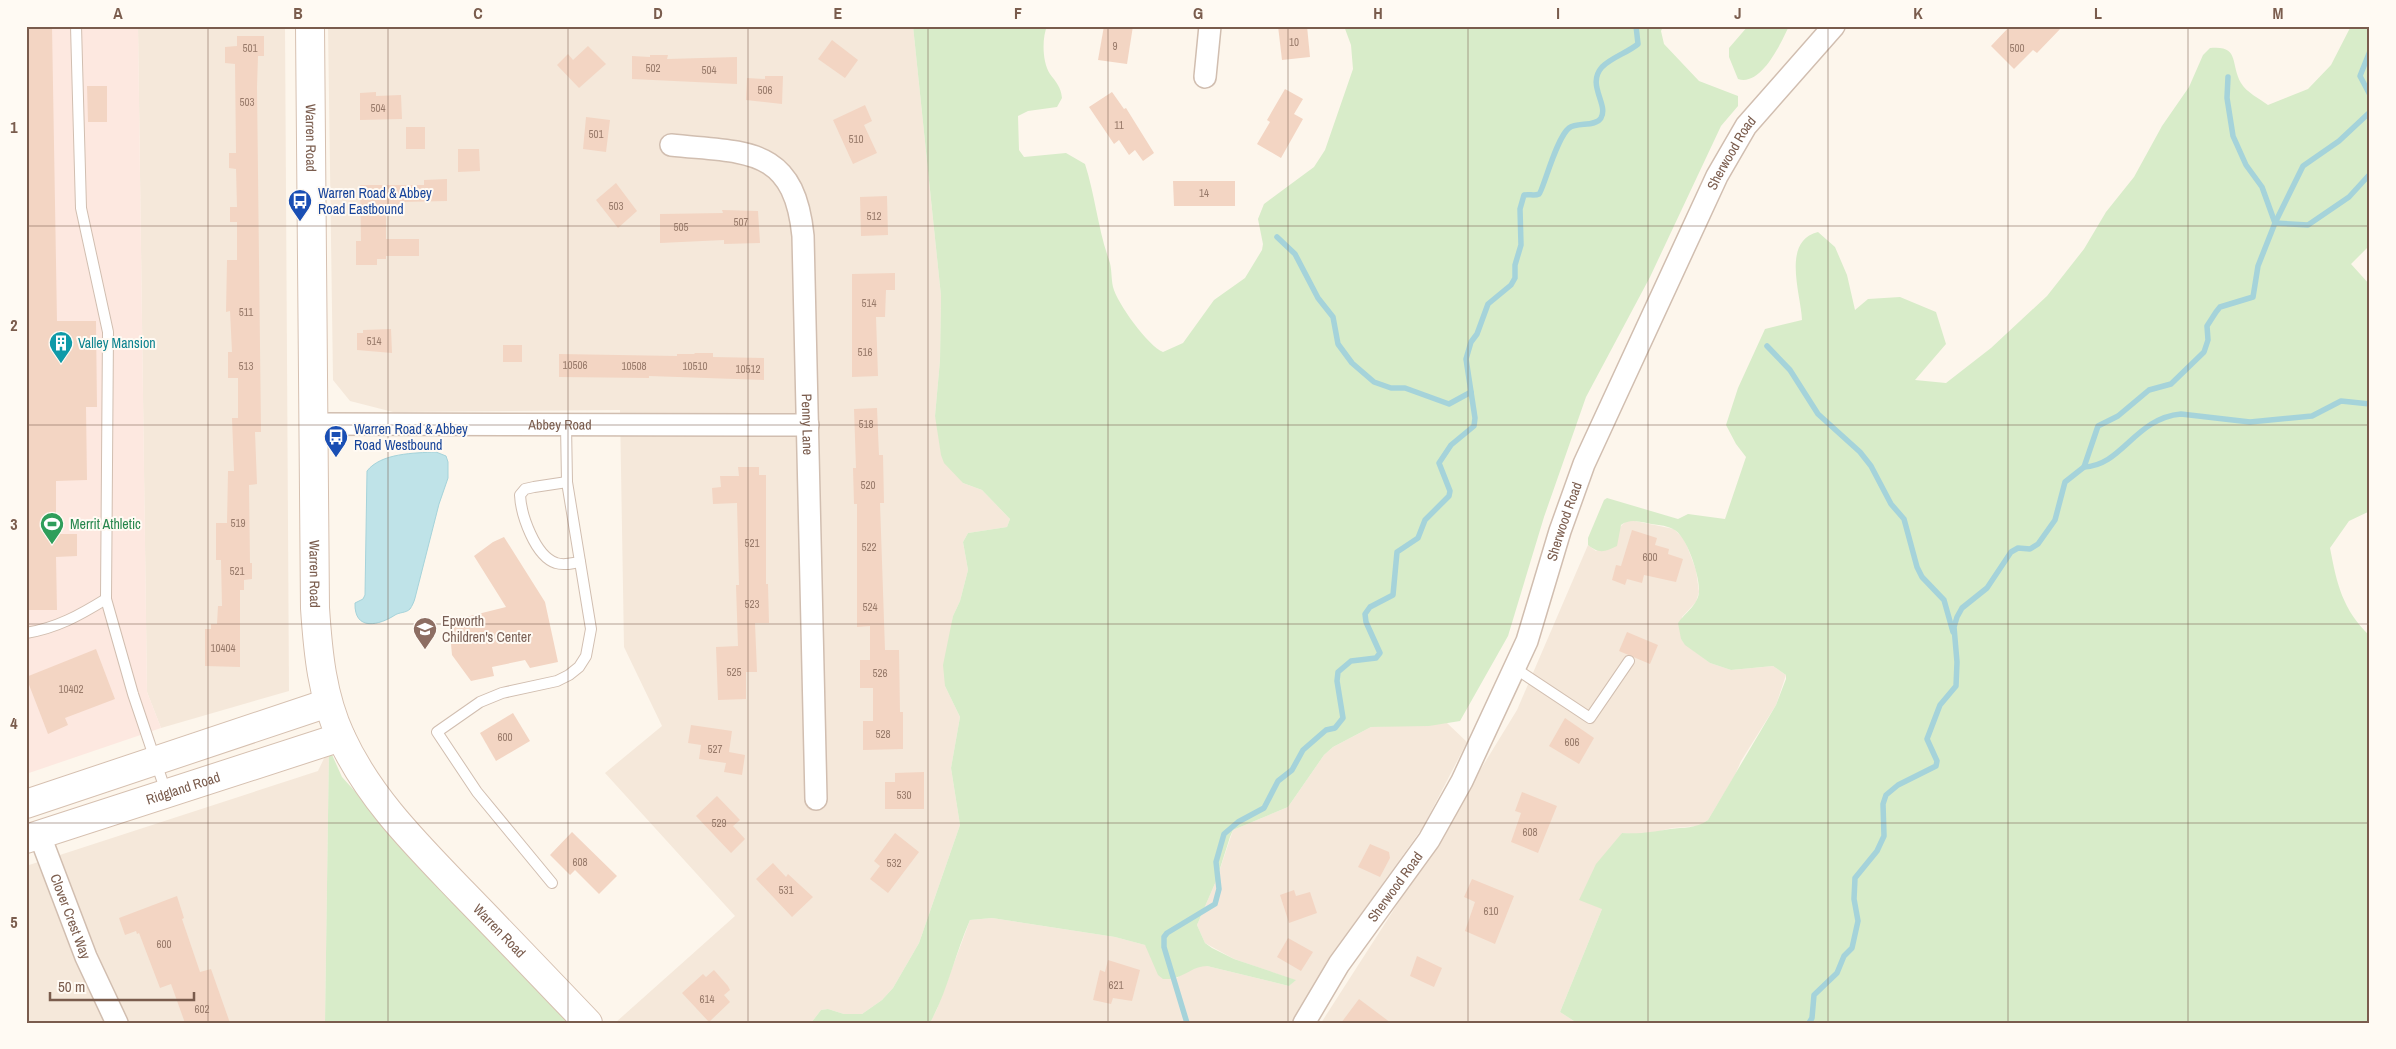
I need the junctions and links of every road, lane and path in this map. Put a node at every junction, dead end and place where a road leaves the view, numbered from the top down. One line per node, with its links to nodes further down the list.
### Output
1 (76, 26): 12 (lane)
2 (310, 26): 7 (street, Warren Road)
3 (1210, 26): 5 (street)
4 (1834, 26): 15 (street, Sherwood Road)
5 (1205, 77)
6 (671, 145): 9 (street, Penny Lane)
7 (314, 424): 8 (street, Abbey Road); 16 (street, Warren Road)
8 (566, 425): 9 (street, Abbey Road); 10 (lane)
9 (808, 425): 20 (street, Penny Lane)
10 (567, 482): 11 (lane); 11 (lane)
11 (580, 562): 23 (lane)
12 (106, 599): 13 (lane); 18 (lane)
13 (26, 633)
14 (1629, 661): 15 (lane)
15 (1516, 669): 26 (street, Sherwood Road)
16 (328, 703): 17 (street, Warren Road); 18 (street)
17 (341, 737): 19 (street, Ridgland Road); 25 (street, Warren Road)
18 (156, 760): 19 (lane); 21 (street)
19 (166, 793): 22 (street, Ridgland Road)
20 (816, 799)
21 (26, 804)
22 (33, 838): 24 (street, Clover Crest Way)
23 (552, 883)
24 (117, 1023)
25 (588, 1023)
26 (1304, 1023)

